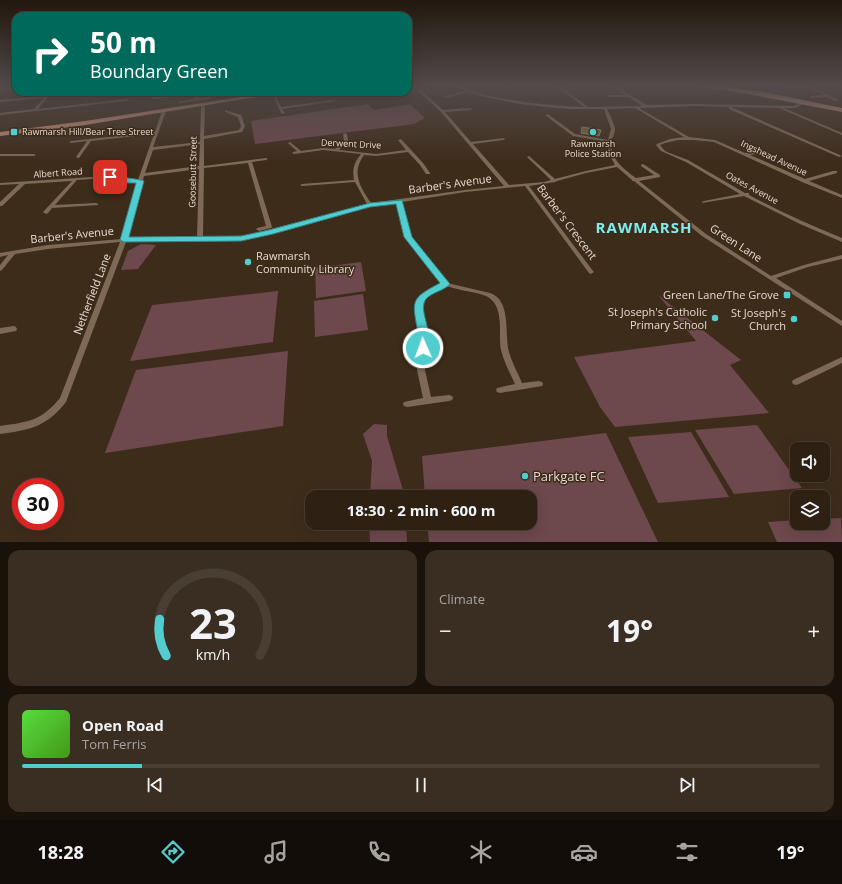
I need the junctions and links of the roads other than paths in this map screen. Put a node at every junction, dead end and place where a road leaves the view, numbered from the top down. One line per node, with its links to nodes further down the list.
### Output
1 (24, 111): 11 (street)
2 (162, 111): 14 (main road)
3 (164, 111): 13 (street, Netherfield Lane)
4 (203, 111): 20 (street, Goosebutt Street)
5 (226, 111): 20 (street)
6 (442, 111): 25 (street)
7 (606, 111): 22 (street, Green Lane)
8 (643, 111): 17 (street)
9 (737, 111): 37 (street)
10 (790, 111): 16 (street)
11 (0, 114)
12 (547, 115): 22 (street)
13 (156, 133): 19 (street); 27 (street, Netherfield Lane)
14 (0, 134)
15 (345, 134): 28 (street)
16 (842, 134)
17 (688, 138): 26 (street, Ingshead Avenue); 33 (street, Ingshead Avenue)
18 (503, 139): 25 (street)
19 (90, 140): 23 (street); 38 (street)
20 (202, 140): 27 (street); 44 (street, Goosebutt Street)
21 (400, 140): 29 (street)
22 (609, 141): 43 (street, Green Lane)
23 (71, 142)
24 (290, 143): 30 (street)
25 (470, 143): 58 (street)
26 (658, 145): 59 (street, Oates Avenue)
27 (151, 149): 47 (street, Netherfield Lane)
28 (336, 150): 30 (street, Derwent Drive); 32 (street, Derwent Drive)
29 (407, 151): 32 (street, Derwent Drive); 46 (street)
30 (300, 152): 31 (street, Derwent Drive)
31 (294, 153)
32 (362, 154): 51 (street)
33 (746, 154): 36 (street); 53 (street, Ingshead Avenue)
34 (0, 155): 35 (street)
35 (34, 155)
36 (771, 156)
37 (840, 156)
38 (78, 157)
39 (529, 157): 52 (street)
40 (266, 159): 41 (street)
41 (250, 161): 44 (street); 68 (street)
42 (644, 165): 49 (street)
43 (618, 166): 49 (street, Green Lane); 52 (street, Barber's Avenue)
44 (201, 167): 47 (street); 70 (street, Goosebutt Street)
45 (835, 172): 53 (street)
46 (428, 173)
47 (142, 175): 50 (street, Netherfield Lane)
48 (75, 180): 50 (street, Albert Road); 54 (street, Albert Road); 66 (street)
49 (634, 180): 77 (street, Green Lane)
50 (140, 181): 69 (street, Netherfield Lane)
51 (355, 181): 56 (street); 65 (street)
52 (555, 181): 57 (street, Barber's Avenue)
53 (804, 181): 60 (street, Ingshead Avenue)
54 (23, 183): 55 (street, Albert Road); 64 (street)
55 (0, 184)
56 (302, 184)
57 (526, 185): 58 (street, Barber's Avenue); 76 (street, Barber's Crescent)
58 (508, 187): 61 (street, Barber's Avenue)
59 (747, 194): 62 (street); 71 (street, Oates Avenue)
60 (842, 197)
61 (399, 201): 65 (street, Barber's Avenue); 78 (street)
62 (704, 202)
63 (96, 204): 66 (street)
64 (0, 205)
65 (370, 205): 70 (street, Barber's Avenue)
66 (50, 207): 67 (street)
67 (46, 212)
68 (259, 229)
69 (124, 240): 70 (street, Barber's Avenue); 72 (street, Barber's Avenue); 90 (street, Netherfield Lane)
70 (200, 240)
71 (842, 240)
72 (14, 252): 73 (street, Barber's Avenue); 75 (street)
73 (0, 255)
74 (842, 257): 77 (street)
75 (0, 269)
76 (592, 272)
77 (771, 278): 79 (street, Green Lane)
78 (445, 284): 85 (street); 88 (street)
79 (842, 324)
80 (14, 329): 81 (street)
81 (0, 331)
82 (842, 360): 83 (street)
83 (796, 382)
84 (539, 384): 85 (street)
85 (520, 387): 86 (street)
86 (500, 390)
87 (449, 398): 88 (street)
88 (428, 401): 89 (street)
89 (407, 404)
90 (0, 430)

